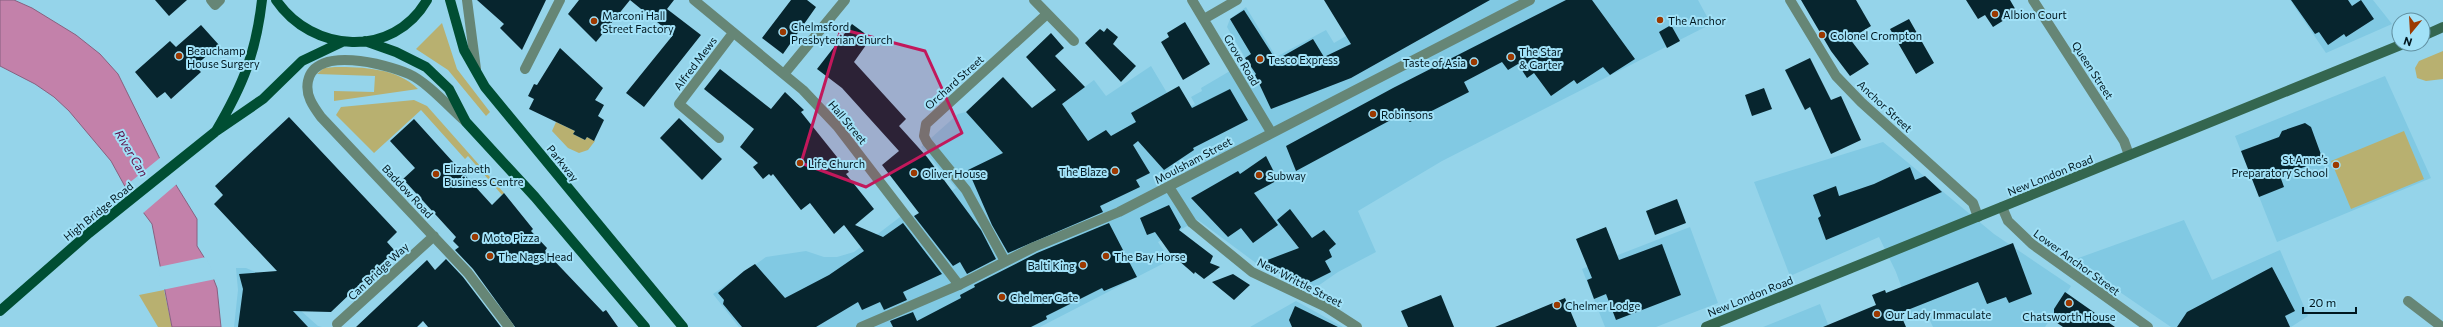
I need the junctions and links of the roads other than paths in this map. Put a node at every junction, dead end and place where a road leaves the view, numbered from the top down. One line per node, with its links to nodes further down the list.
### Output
1 (211, 0): 2 (street)
2 (220, 0)
3 (262, 0): 30 (main road, High Bridge Road)
4 (276, 0): 23 (main road)
5 (427, 0): 22 (main road)
6 (450, 0): 28 (main road, Parkway)
7 (467, 0): 28 (street)
8 (560, 0): 26 (street)
9 (694, 0): 20 (street, Hall Street)
10 (845, 0): 27 (street)
11 (1034, 0): 17 (street)
12 (1192, 0): 18 (street, Grove Road)
13 (1237, 0): 18 (street)
14 (1530, 0): 31 (street, Moulsham Street)
15 (1790, 0): 36 (street, Anchor Street)
16 (2033, 0): 33 (street, Queen Street)
17 (1047, 14): 24 (street); 38 (street, Orchard Street)
18 (1204, 19): 31 (street, Grove Road)
19 (2443, 27): 21 (main road)
20 (733, 32): 27 (street, Hall Street); 32 (street, Alfred Mews)
21 (2431, 32)
22 (365, 41): 23 (main road); 29 (main road)
23 (342, 42): 30 (main road, High Bridge Road)
24 (1074, 42)
25 (2391, 49): 33 (main road, New London Road)
26 (525, 69)
27 (784, 74): 39 (street, Hall Street)
28 (477, 75): 45 (main road, Parkway)
29 (466, 122): 37 (street, Baddow Road); 44 (main road)
30 (215, 132): 41 (main road, High Bridge Road)
31 (1271, 132): 34 (street, Moulsham Street)
32 (719, 138)
33 (2129, 155): 35 (main road, New London Road)
34 (1169, 187): 38 (street, Moulsham Street); 47 (street, New Writtle Street)
35 (2002, 207): 36 (main road, New London Road); 49 (street, Lower Anchor Street)
36 (1978, 217): 48 (main road, New London Road)
37 (434, 236): 42 (street, Can Bridge Way); 43 (street, Baddow Road)
38 (1005, 261): 39 (street, Moulsham Street)
39 (958, 285): 46 (street, Moulsham Street)
40 (2408, 301): 50 (street)
41 (0, 312)
42 (337, 324)
43 (509, 327)
44 (645, 327)
45 (683, 327)
46 (861, 327)
47 (1357, 327)
48 (1706, 327)
49 (2148, 327)
50 (2442, 327)

